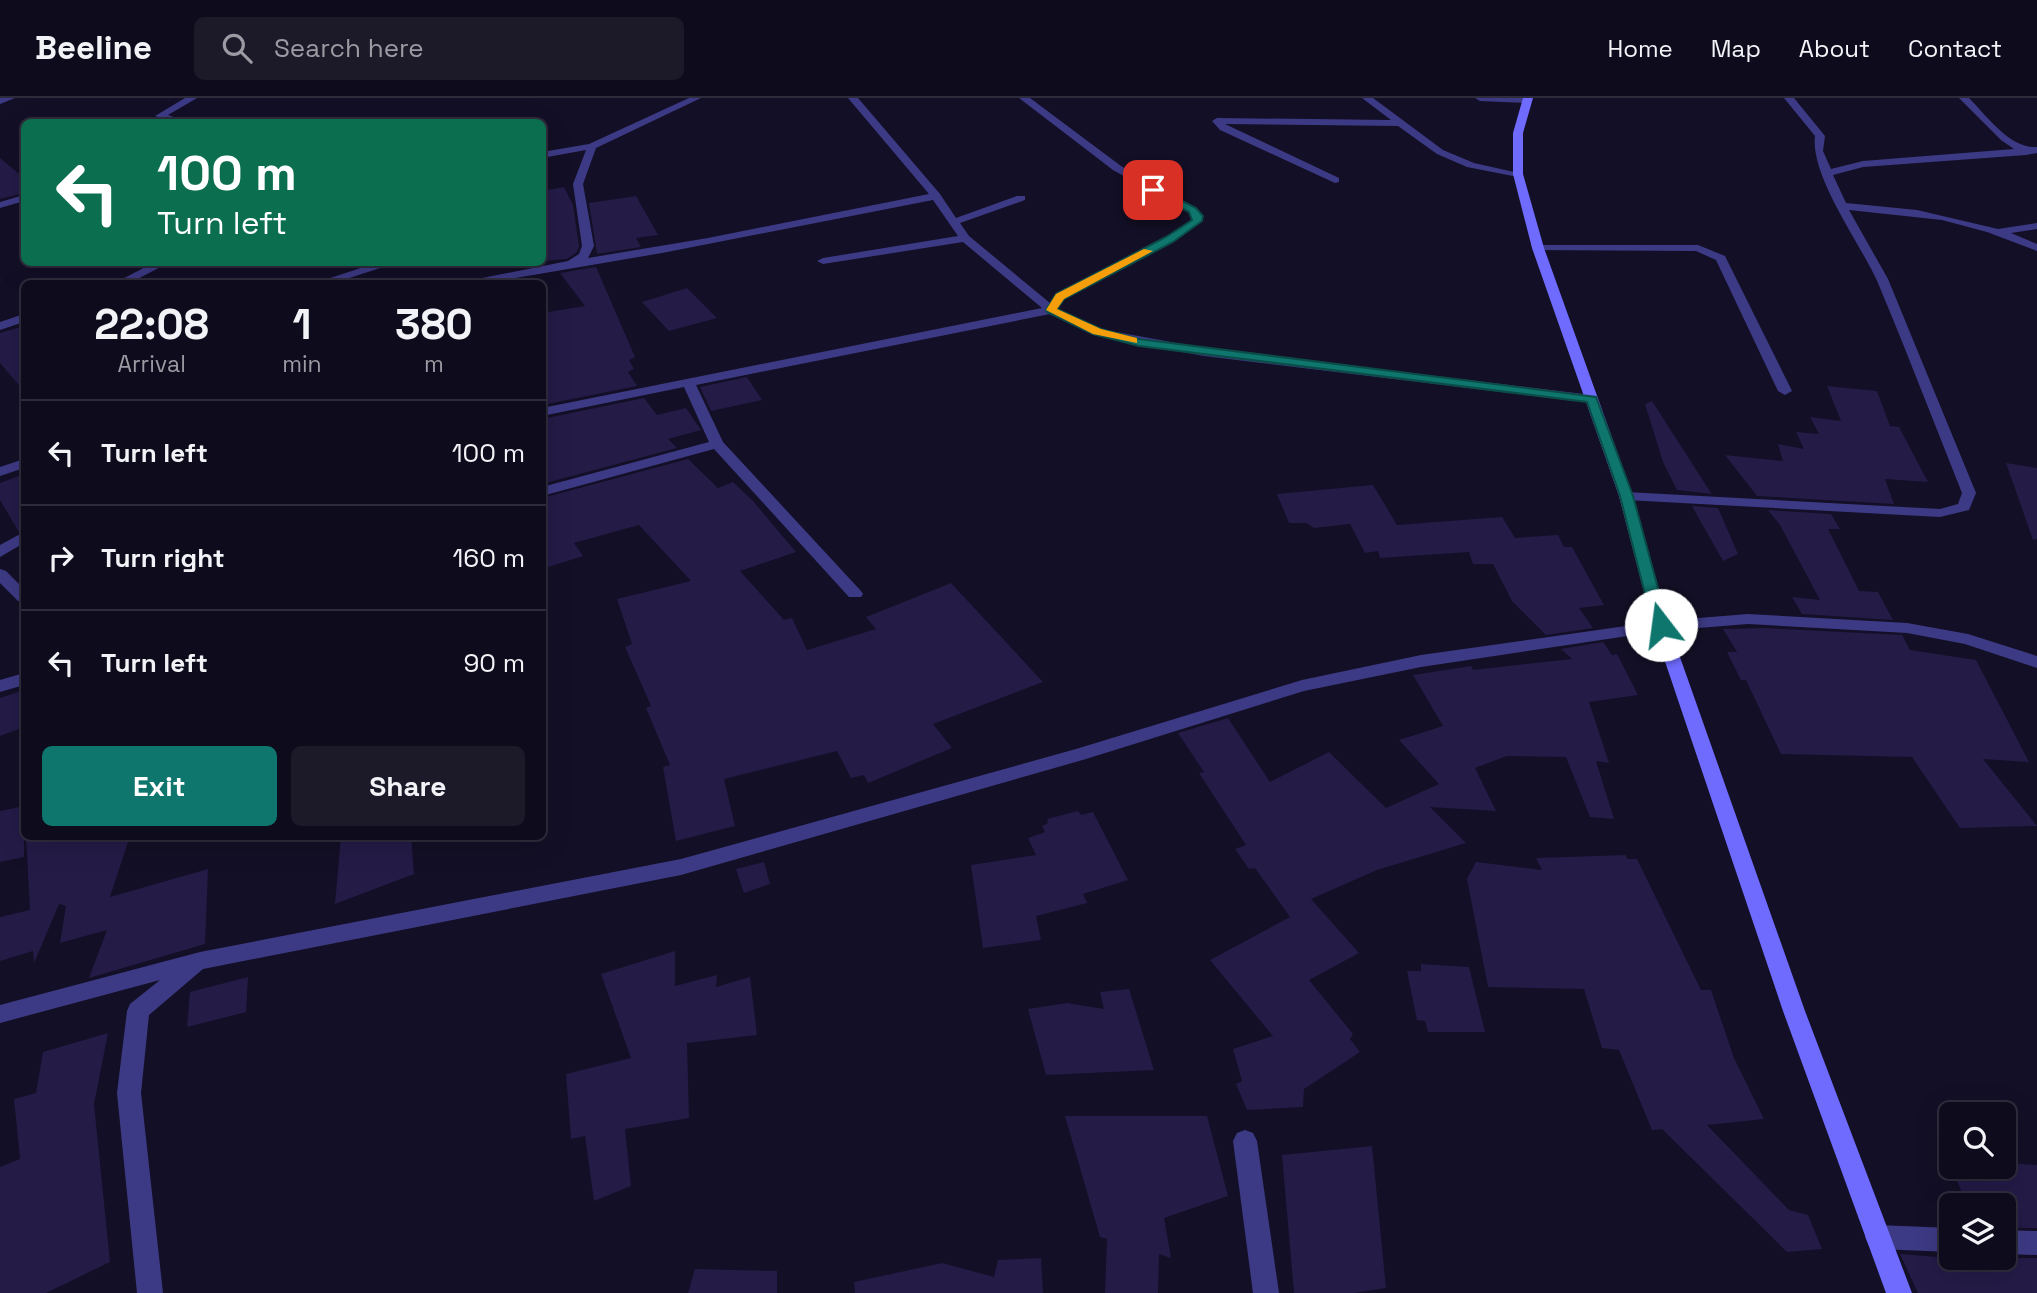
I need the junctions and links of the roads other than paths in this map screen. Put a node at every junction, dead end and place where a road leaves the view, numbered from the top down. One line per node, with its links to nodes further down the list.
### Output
1 (10, 98): 11 (street)
2 (192, 98): 12 (street)
3 (696, 98): 14 (street)
4 (853, 98): 20 (street)
5 (1024, 98): 38 (street)
6 (1367, 98): 13 (street)
7 (1480, 98): 10 (street)
8 (1789, 98): 17 (street)
9 (1964, 98): 15 (street)
10 (1527, 99): 18 (street)
11 (0, 101)
12 (172, 119)
13 (1396, 123): 18 (street); 19 (street)
14 (592, 146): 16 (street); 32 (street)
15 (2032, 151): 17 (street)
16 (546, 154)
17 (1829, 173): 24 (street)
18 (1518, 174): 29 (street)
19 (1335, 180)
20 (936, 196): 25 (street); 32 (street)
21 (1021, 198): 25 (street)
22 (21, 199): 23 (street)
23 (0, 205)
24 (1842, 206): 27 (street); 49 (street)
25 (954, 222): 28 (street)
26 (2037, 226): 27 (street)
27 (1996, 232): 30 (street)
28 (965, 237): 31 (street); 38 (street)
29 (1538, 248): 42 (street); 43 (street)
30 (2037, 248)
31 (823, 261)
32 (570, 264): 37 (street)
33 (156, 266): 35 (street)
34 (376, 266): 36 (street)
35 (126, 280)
36 (330, 280)
37 (480, 280)
38 (1051, 310): 41 (street); 43 (street)
39 (21, 319): 40 (street)
40 (0, 326)
41 (688, 381): 44 (street); 45 (street)
42 (1785, 391)
43 (1592, 399): 49 (street)
44 (546, 411)
45 (717, 444): 48 (street); 54 (street)
46 (21, 464): 47 (street)
47 (0, 472)
48 (546, 491)
49 (1626, 496): 55 (street)
50 (21, 539): 51 (street)
51 (0, 552)
52 (0, 574): 53 (street)
53 (21, 594)
54 (855, 594)
55 (1661, 625): 56 (street); 59 (street); 62 (street)
56 (2037, 662)
57 (21, 680): 58 (street)
58 (0, 687)
59 (200, 961): 60 (street); 66 (street)
60 (0, 1014)
61 (1245, 1141): 67 (street)
62 (1878, 1237): 63 (street); 68 (street)
63 (1939, 1240)
64 (2016, 1242): 65 (street)
65 (2037, 1243)
66 (150, 1293)
67 (1266, 1293)
68 (1899, 1293)

